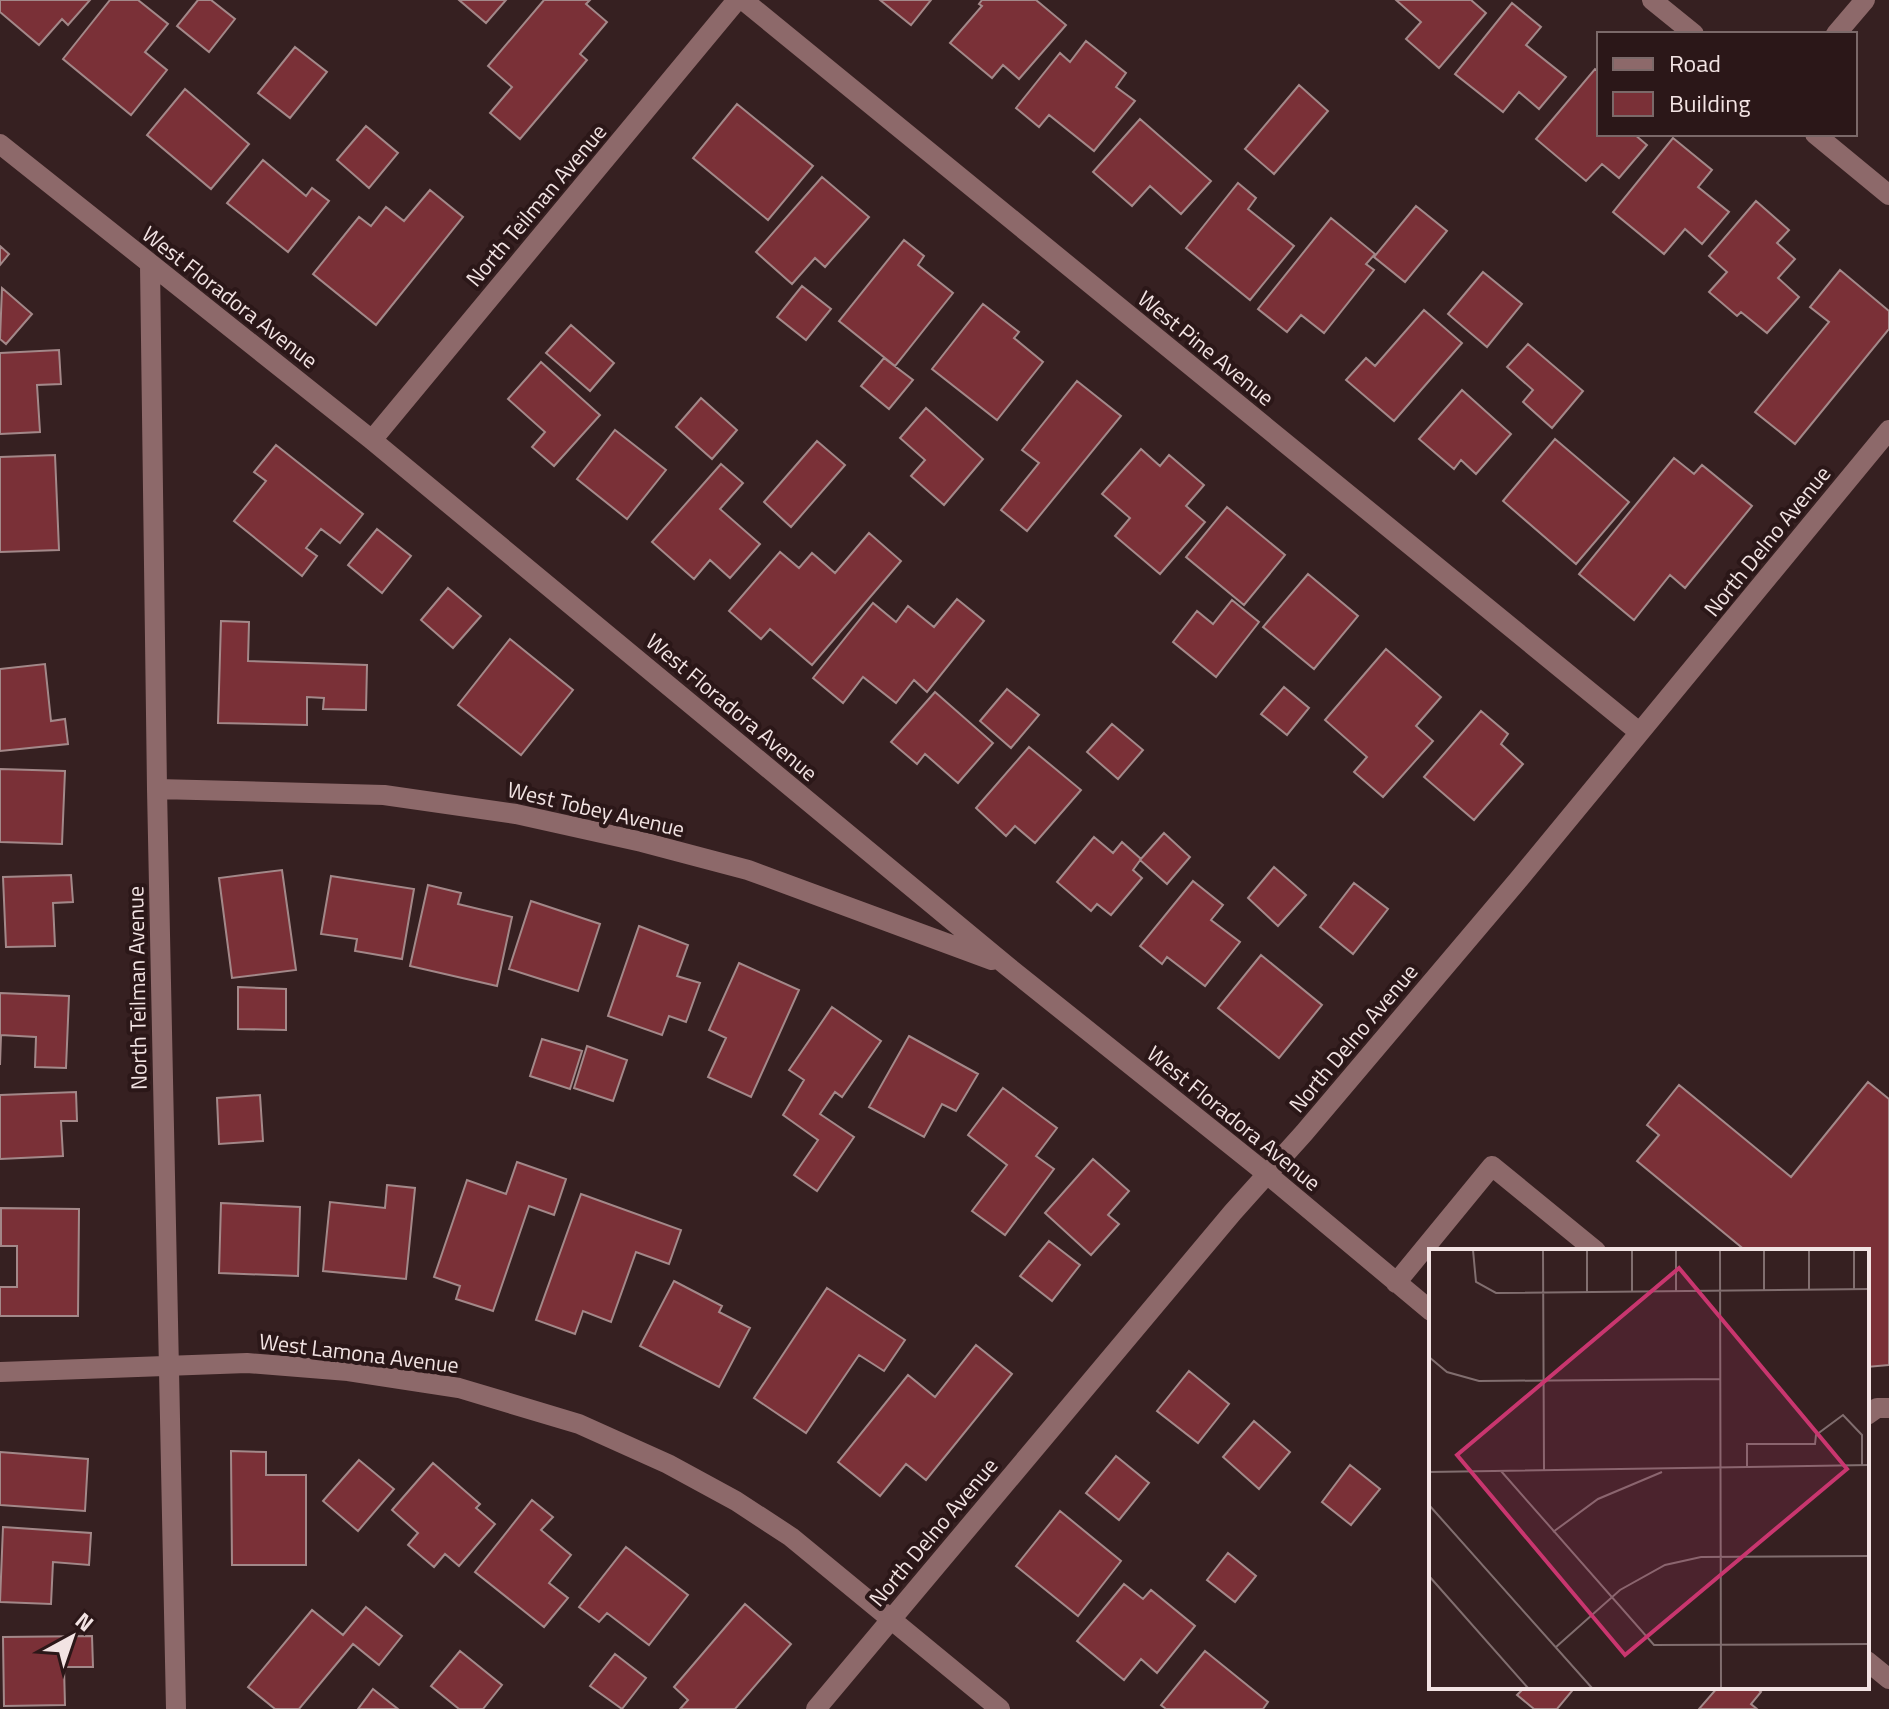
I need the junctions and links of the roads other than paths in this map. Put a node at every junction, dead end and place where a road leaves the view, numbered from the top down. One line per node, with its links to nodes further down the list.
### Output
1 (740, 0): 11 (street, North Teilman Avenue); 12 (street, West Pine Avenue)
2 (1652, 0): 4 (street)
3 (1865, 0): 5 (street)
4 (1692, 32)
5 (1838, 32)
6 (1817, 136): 8 (street)
7 (0, 144): 9 (street, West Floradora Avenue)
8 (1889, 195)
9 (150, 265): 11 (street, West Floradora Avenue); 13 (street, North Teilman Avenue)
10 (1889, 430): 12 (street, North Delno Avenue)
11 (372, 440): 14 (street, West Floradora Avenue)
12 (1639, 732): 15 (street, North Delno Avenue)
13 (157, 789): 14 (street, West Tobey Avenue); 19 (street, North Teilman Avenue)
14 (1007, 966): 15 (street, West Floradora Avenue)
15 (1267, 1174): 17 (street, West Floradora Avenue); 23 (street, North Delno Avenue)
16 (1594, 1249): 17 (street)
17 (1396, 1283): 18 (street, West Floradora Avenue)
18 (1429, 1309)
19 (168, 1367): 20 (street, West Lamona Avenue); 23 (street, West Lamona Avenue); 26 (street, North Teilman Avenue)
20 (0, 1372)
21 (1889, 1408): 22 (street)
22 (1869, 1414)
23 (891, 1619): 27 (street, North Delno Avenue); 28 (street, West Lamona Avenue)
24 (1869, 1663): 25 (street)
25 (1889, 1679)
26 (176, 1709)
27 (816, 1709)
28 (1000, 1709)

